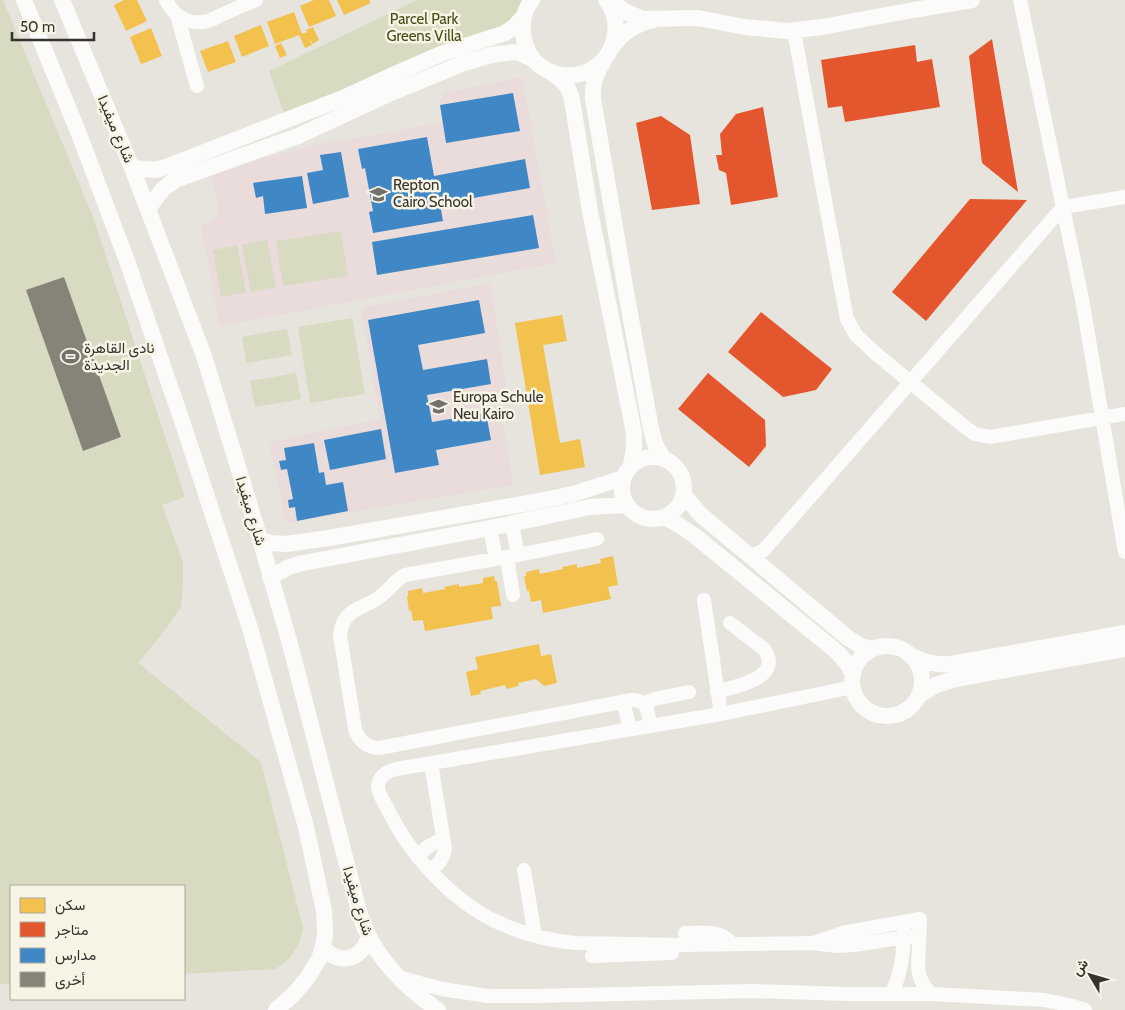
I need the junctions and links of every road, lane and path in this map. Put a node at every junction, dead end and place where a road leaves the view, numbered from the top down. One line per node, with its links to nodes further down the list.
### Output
1 (24, 0): 73 (street)
2 (62, 0): 20 (street, شارع ميفيدا)
3 (166, 0): 9 (street)
4 (256, 0): 9 (street)
5 (532, 0): 10 (street)
6 (607, 0): 11 (street); 13 (street)
7 (972, 0): 12 (street)
8 (1020, 0): 22 (street)
9 (177, 16): 17 (street)
10 (524, 16): 14 (street); 18 (street)
11 (658, 19): 12 (street); 13 (street)
12 (794, 31): 24 (street)
13 (613, 46): 15 (street)
14 (533, 60): 16 (street); 19 (street)
15 (603, 62): 16 (street); 27 (street)
16 (552, 73): 28 (street)
17 (197, 86)
18 (274, 126): 19 (street); 20 (street)
19 (281, 143): 23 (street)
20 (132, 168): 23 (street, شارع ميفيدا)
21 (1125, 198): 22 (street)
22 (1062, 207): 24 (street); 26 (street)
23 (148, 210): 36 (street, شارع ميفيدا)
24 (910, 382): 26 (street); 40 (street)
25 (1125, 414): 26 (street)
26 (1102, 418): 39 (street)
27 (663, 458): 28 (street); 29 (street)
28 (627, 472): 30 (street); 34 (street)
29 (684, 495): 31 (street); 40 (street)
30 (626, 505): 31 (street); 32 (street)
31 (665, 517): 43 (street)
32 (512, 523): 33 (street); 41 (street)
33 (490, 528): 38 (street); 41 (street)
34 (368, 531): 35 (street); 38 (street)
35 (329, 538): 36 (street); 42 (street)
36 (260, 539): 44 (street, شارع ميفيدا)
37 (597, 539): 41 (street)
38 (373, 550): 42 (street)
39 (1125, 552)
40 (748, 555): 43 (street); 50 (street)
41 (507, 557): 45 (street); 56 (street)
42 (334, 558): 44 (street)
43 (739, 573): 52 (street)
44 (270, 577): 69 (street, شارع ميفيدا)
45 (513, 595)
46 (704, 600): 54 (street)
47 (730, 623): 54 (street)
48 (1125, 633): 51 (street)
49 (1125, 649): 55 (street)
50 (871, 650): 51 (street); 52 (street)
51 (914, 658): 55 (street)
52 (853, 680): 55 (street); 58 (street)
53 (689, 692): 57 (street)
54 (718, 692): 58 (street)
55 (920, 695)
56 (623, 701): 57 (street); 60 (street)
57 (644, 704): 59 (street)
58 (721, 714): 59 (street)
59 (650, 726): 60 (street)
60 (630, 729): 61 (street)
61 (431, 763): 62 (street); 63 (street)
62 (443, 838): 63 (street); 64 (street)
63 (417, 856): 64 (street)
64 (429, 870): 68 (street)
65 (524, 870): 68 (street)
66 (904, 922): 67 (street); 70 (street); 72 (street)
67 (920, 935): 70 (street); 77 (street)
68 (535, 936): 71 (street)
69 (368, 938): 73 (street); 75 (street, شارع ميفيدا)
70 (903, 938): 72 (street); 76 (street)
71 (685, 939): 72 (street); 74 (street)
72 (812, 943)
73 (323, 947): 78 (street)
74 (592, 956)
75 (398, 977): 76 (street); 79 (street, شارع ميفيدا)
76 (891, 994): 77 (street)
77 (931, 994): 80 (street)
78 (276, 1010)
79 (438, 1010)
80 (1085, 1010)

